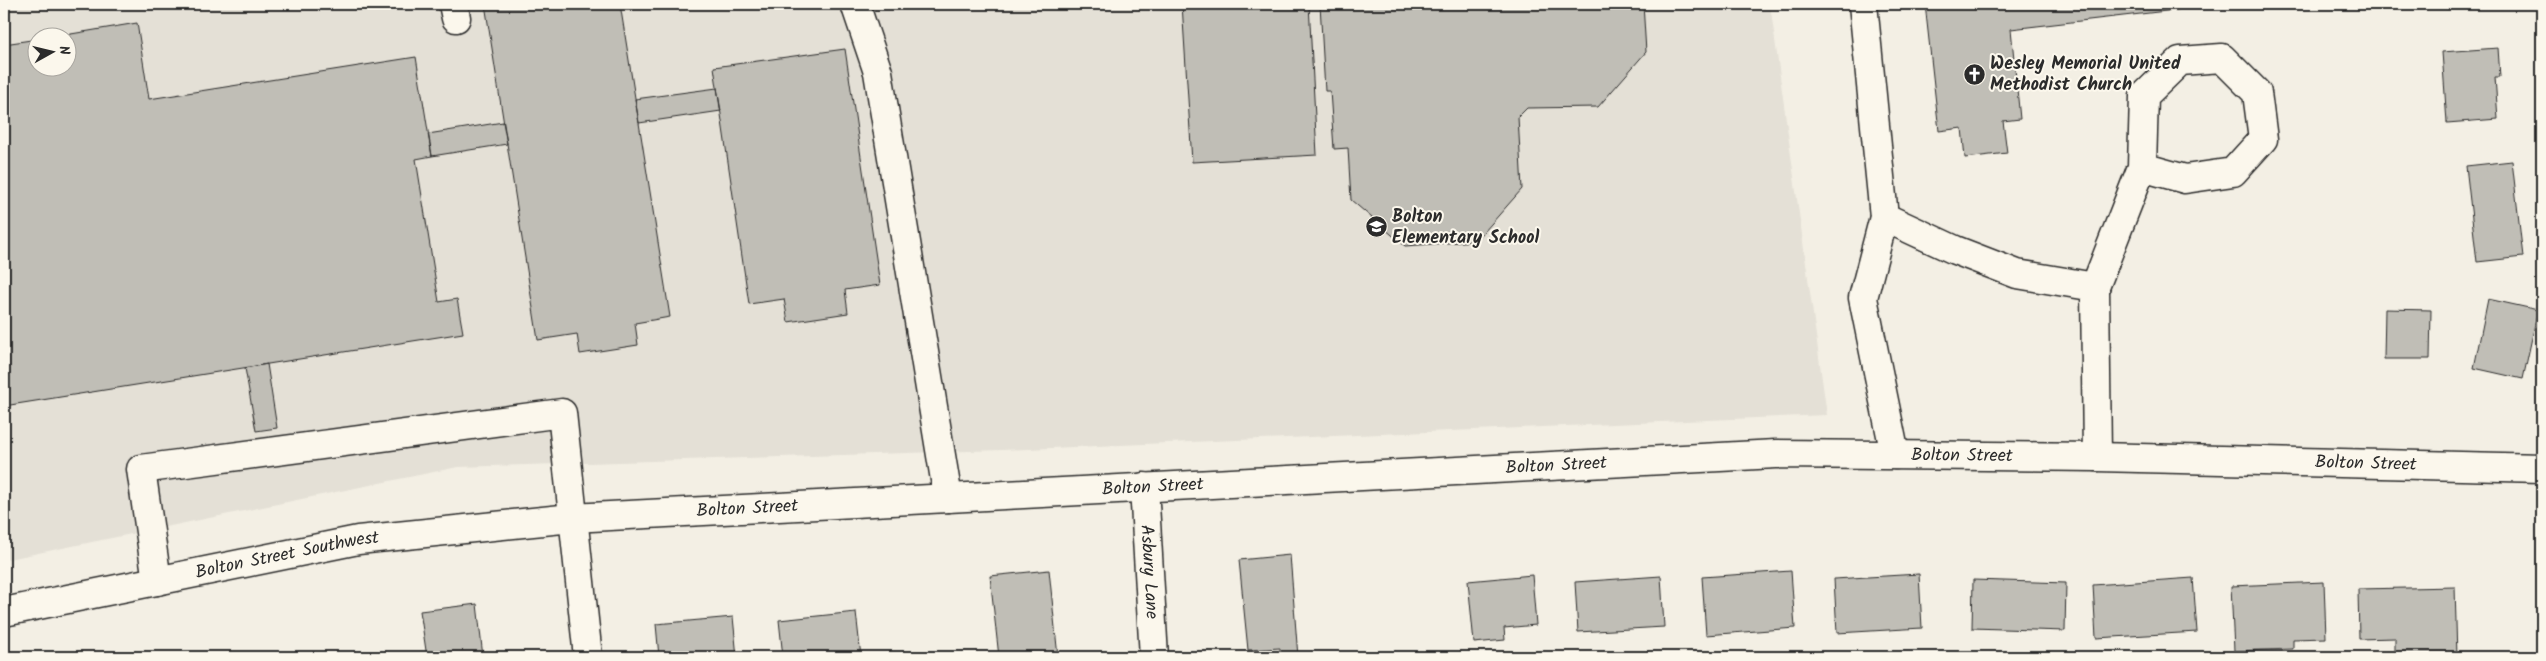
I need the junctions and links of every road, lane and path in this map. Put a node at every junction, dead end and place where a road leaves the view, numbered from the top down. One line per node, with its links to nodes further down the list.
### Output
1 (855, 4): 10 (street)
2 (1863, 4): 4 (street)
3 (2142, 166): 3 (street); 5 (street)
4 (1884, 217): 5 (street); 6 (street)
5 (2095, 288): 7 (street)
6 (1895, 455): 7 (street, Bolton Street); 9 (street, Bolton Street)
7 (2097, 456): 8 (street, Bolton Street)
8 (2542, 468)
9 (1144, 488): 10 (street, Bolton Street); 15 (street, Asbury Lane)
10 (948, 498): 11 (street, Bolton Street)
11 (572, 518): 12 (street, Bolton Street Southwest); 12 (street); 14 (street)
12 (158, 581): 13 (street, Bolton Street Southwest)
13 (4, 612)
14 (588, 657)
15 (1154, 657)

